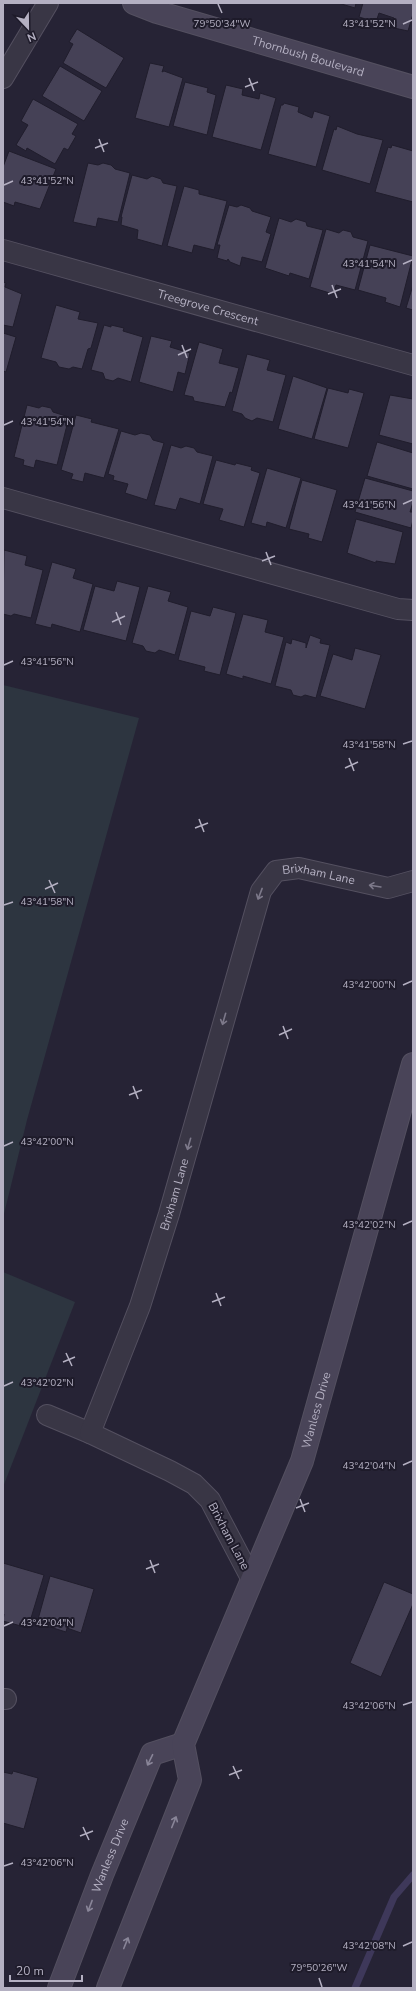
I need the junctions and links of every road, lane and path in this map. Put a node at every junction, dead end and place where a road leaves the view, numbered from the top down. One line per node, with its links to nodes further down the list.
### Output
1 (48, 3): 3 (street)
2 (134, 3): 4 (main road, Thornbush Boulevard)
3 (3, 78)
4 (413, 87)
5 (3, 250): 6 (street, Treegrove Crescent)
6 (413, 365)
7 (3, 498): 8 (street)
8 (413, 610)
9 (413, 882): 12 (street, Brixham Lane, one-way to 12)
10 (413, 1064): 13 (main road, Wanless Drive)
11 (47, 1415): 12 (street)
12 (90, 1432): 13 (street, Brixham Lane)
13 (252, 1580): 14 (main road, Wanless Drive)
14 (183, 1744): 15 (main road, Wanless Drive, one-way to 15); 16 (main road, one-way to 14)
15 (59, 1988)
16 (108, 1988)

